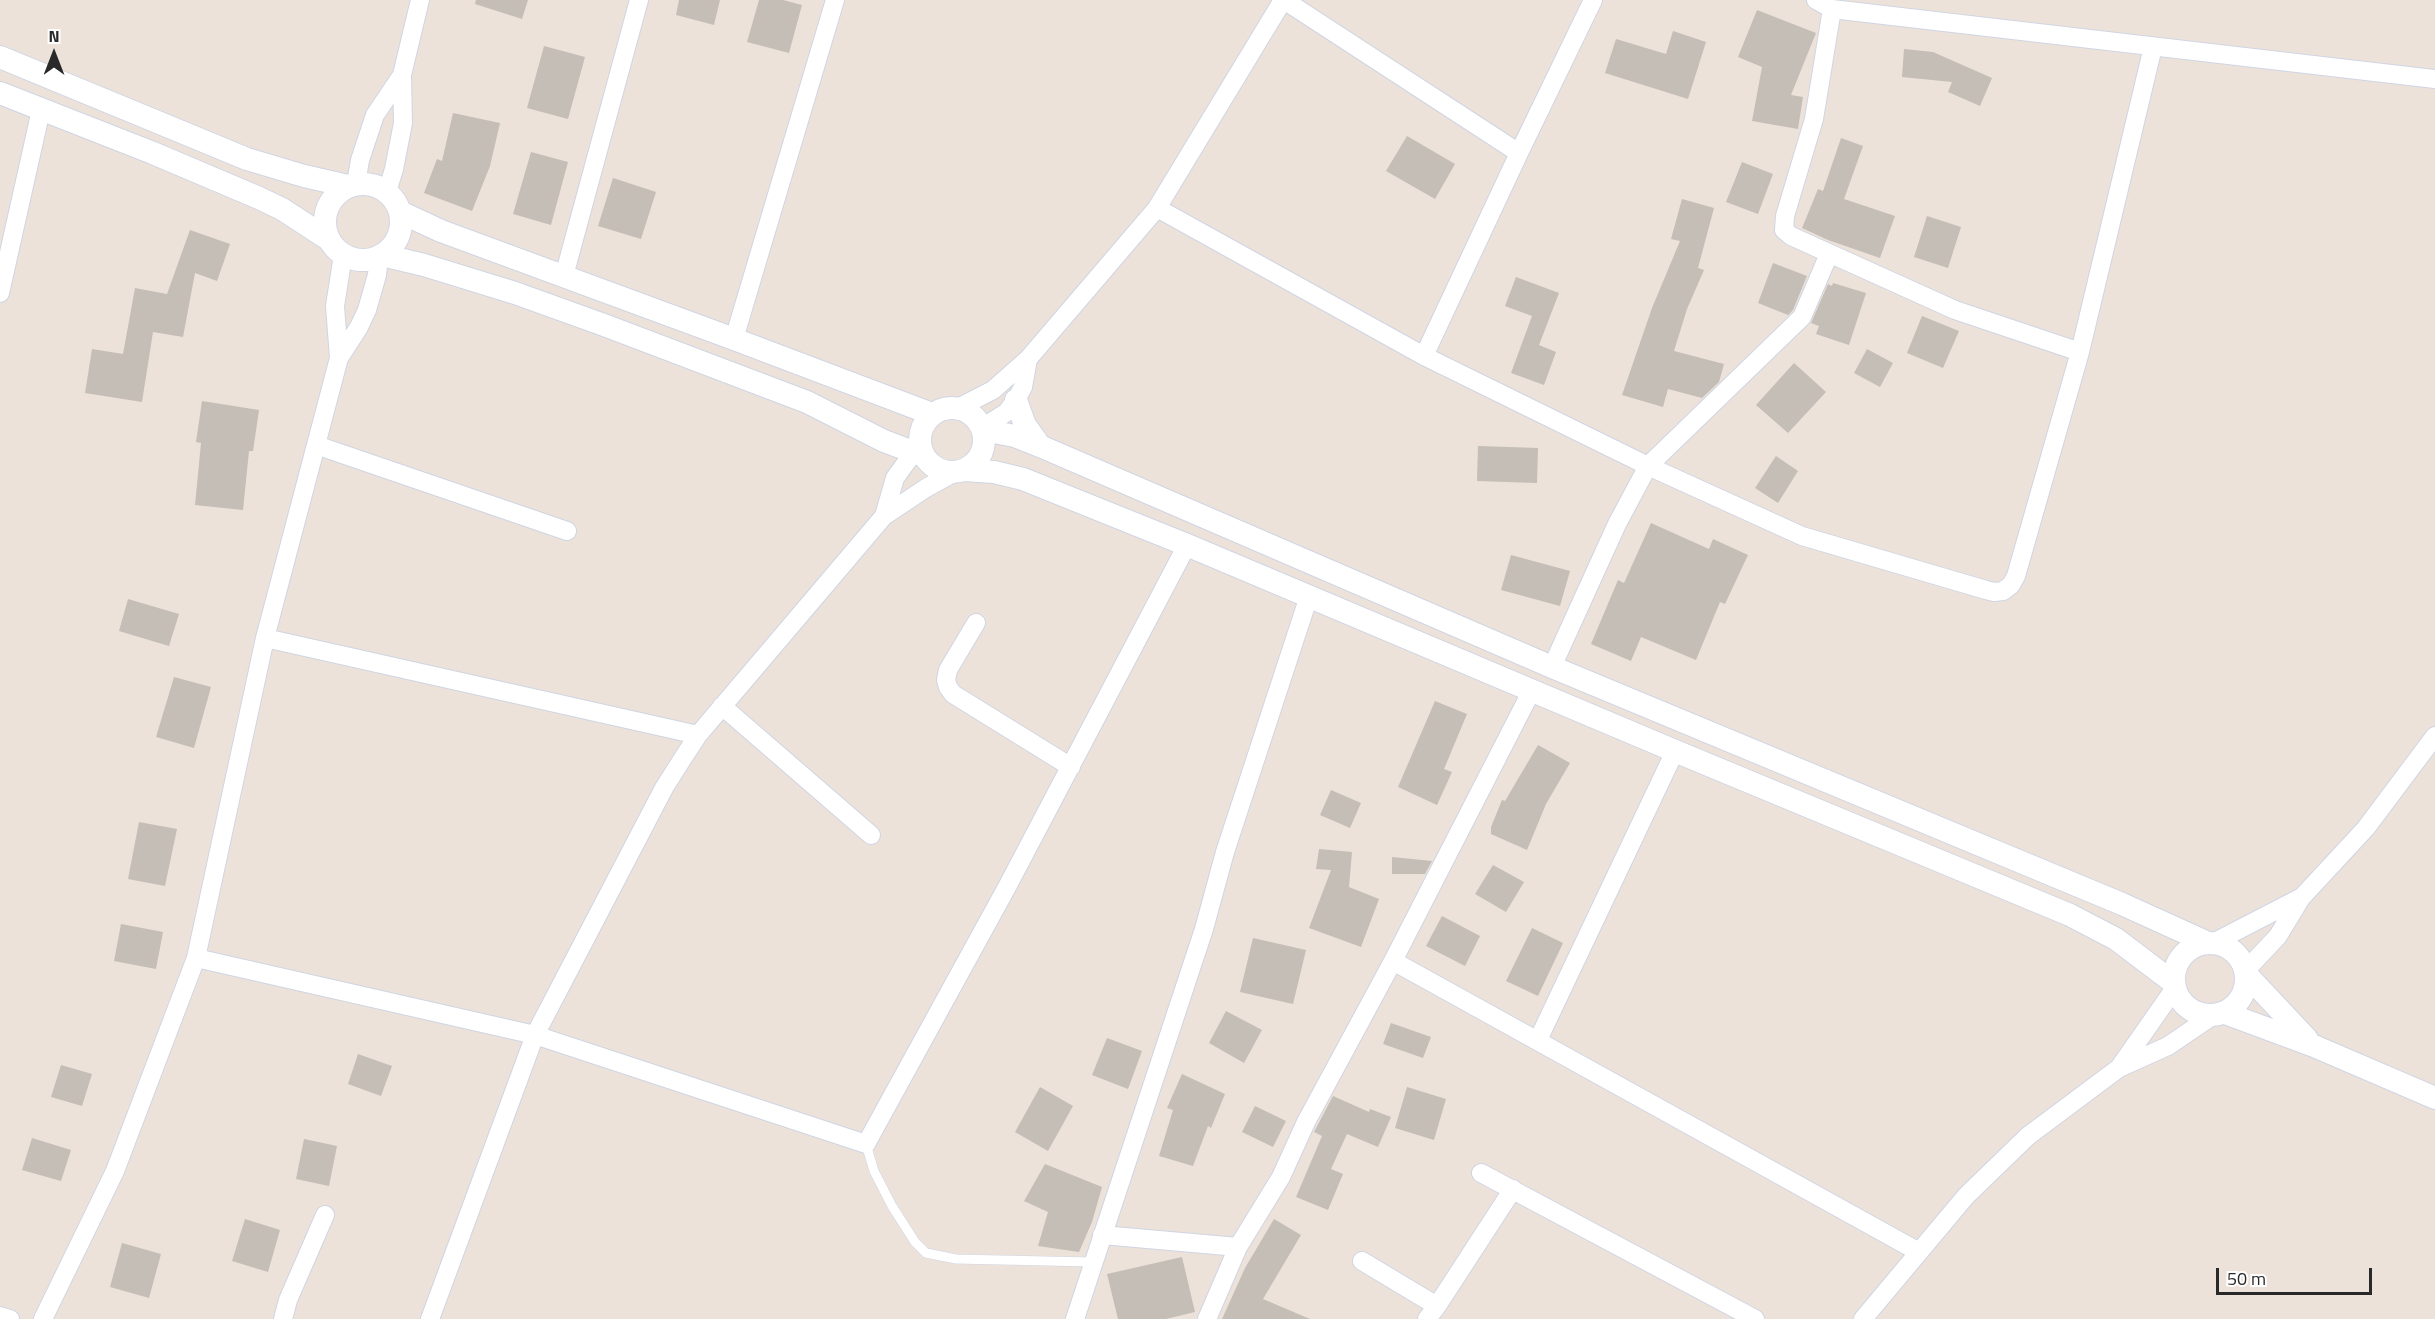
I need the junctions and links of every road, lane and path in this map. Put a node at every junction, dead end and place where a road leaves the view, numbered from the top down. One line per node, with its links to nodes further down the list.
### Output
1 (420, 0): 9 (street)
2 (639, 0): 21 (street)
3 (835, 0): 23 (street)
4 (1284, 0): 13 (street); 16 (street)
5 (1593, 0): 13 (street)
6 (1824, 4): 7 (street); 19 (street)
7 (2153, 47): 10 (street); 24 (street)
8 (0, 57): 14 (street)
9 (402, 75): 14 (street); 15 (street)
10 (2435, 78)
11 (0, 93): 12 (street)
12 (41, 110): 18 (street); 22 (street)
13 (1519, 153): 25 (street)
14 (352, 185): 15 (street); 18 (street)
15 (387, 192): 17 (street)
16 (1157, 208): 25 (street); 27 (street)
17 (400, 212): 20 (street); 21 (street)
18 (335, 247): 20 (street); 26 (street)
19 (1829, 254): 24 (street); 35 (street)
20 (380, 256): 26 (street); 34 (street)
21 (564, 276): 23 (street)
22 (0, 293)
23 (734, 339): 30 (street)
24 (2080, 352): 35 (street)
25 (1424, 356): 35 (street)
26 (339, 358): 32 (street)
27 (1028, 359): 28 (street); 29 (street)
28 (1016, 400): 31 (street); 33 (street)
29 (958, 408): 30 (street); 31 (street)
30 (932, 414): 34 (street)
31 (982, 429): 33 (street); 36 (street)
32 (316, 445): 38 (street); 42 (street)
33 (1040, 446): 43 (street)
34 (918, 451): 36 (street); 37 (street)
35 (1648, 466): 43 (street)
36 (960, 471): 37 (street); 39 (street)
37 (884, 516): 45 (street)
38 (567, 531)
39 (1187, 545): 40 (street); 49 (street)
40 (1309, 596): 44 (street); 67 (street)
41 (976, 623): 49 (street)
42 (265, 638): 46 (street); 53 (street)
43 (1552, 667): 52 (street)
44 (1532, 690): 48 (street); 54 (street)
45 (722, 706): 46 (street); 50 (street)
46 (698, 735): 58 (street)
47 (2435, 736): 51 (street)
48 (1675, 751): 56 (street); 59 (street)
49 (1071, 767): 63 (street)
50 (871, 835)
51 (2302, 897): 52 (street); 55 (street)
52 (2211, 943): 55 (street); 56 (street)
53 (196, 958): 58 (street); 75 (street)
54 (1393, 961): 59 (street); 68 (street)
55 (2246, 972): 57 (street); 60 (street)
56 (2175, 986): 57 (street); 61 (street)
57 (2219, 1014): 60 (street); 61 (street)
58 (535, 1035): 63 (street); 77 (street)
59 (1538, 1040): 69 (street)
60 (2314, 1046): 62 (street)
61 (2119, 1068): 69 (street)
62 (2435, 1098)
63 (866, 1143): 71 (lane)
64 (1480, 1173): 65 (street)
65 (1513, 1189): 72 (street); 80 (street)
66 (325, 1215): 76 (street)
67 (1102, 1235): 68 (street); 71 (street)
68 (1238, 1247): 79 (street)
69 (1919, 1252): 81 (street)
70 (1362, 1261): 72 (street)
71 (1092, 1262): 78 (street)
72 (1432, 1312)
73 (0, 1316): 74 (street)
74 (10, 1319)
75 (43, 1319)
76 (283, 1319)
77 (432, 1319)
78 (1075, 1319)
79 (1207, 1319)
80 (1755, 1319)
81 (1863, 1319)

